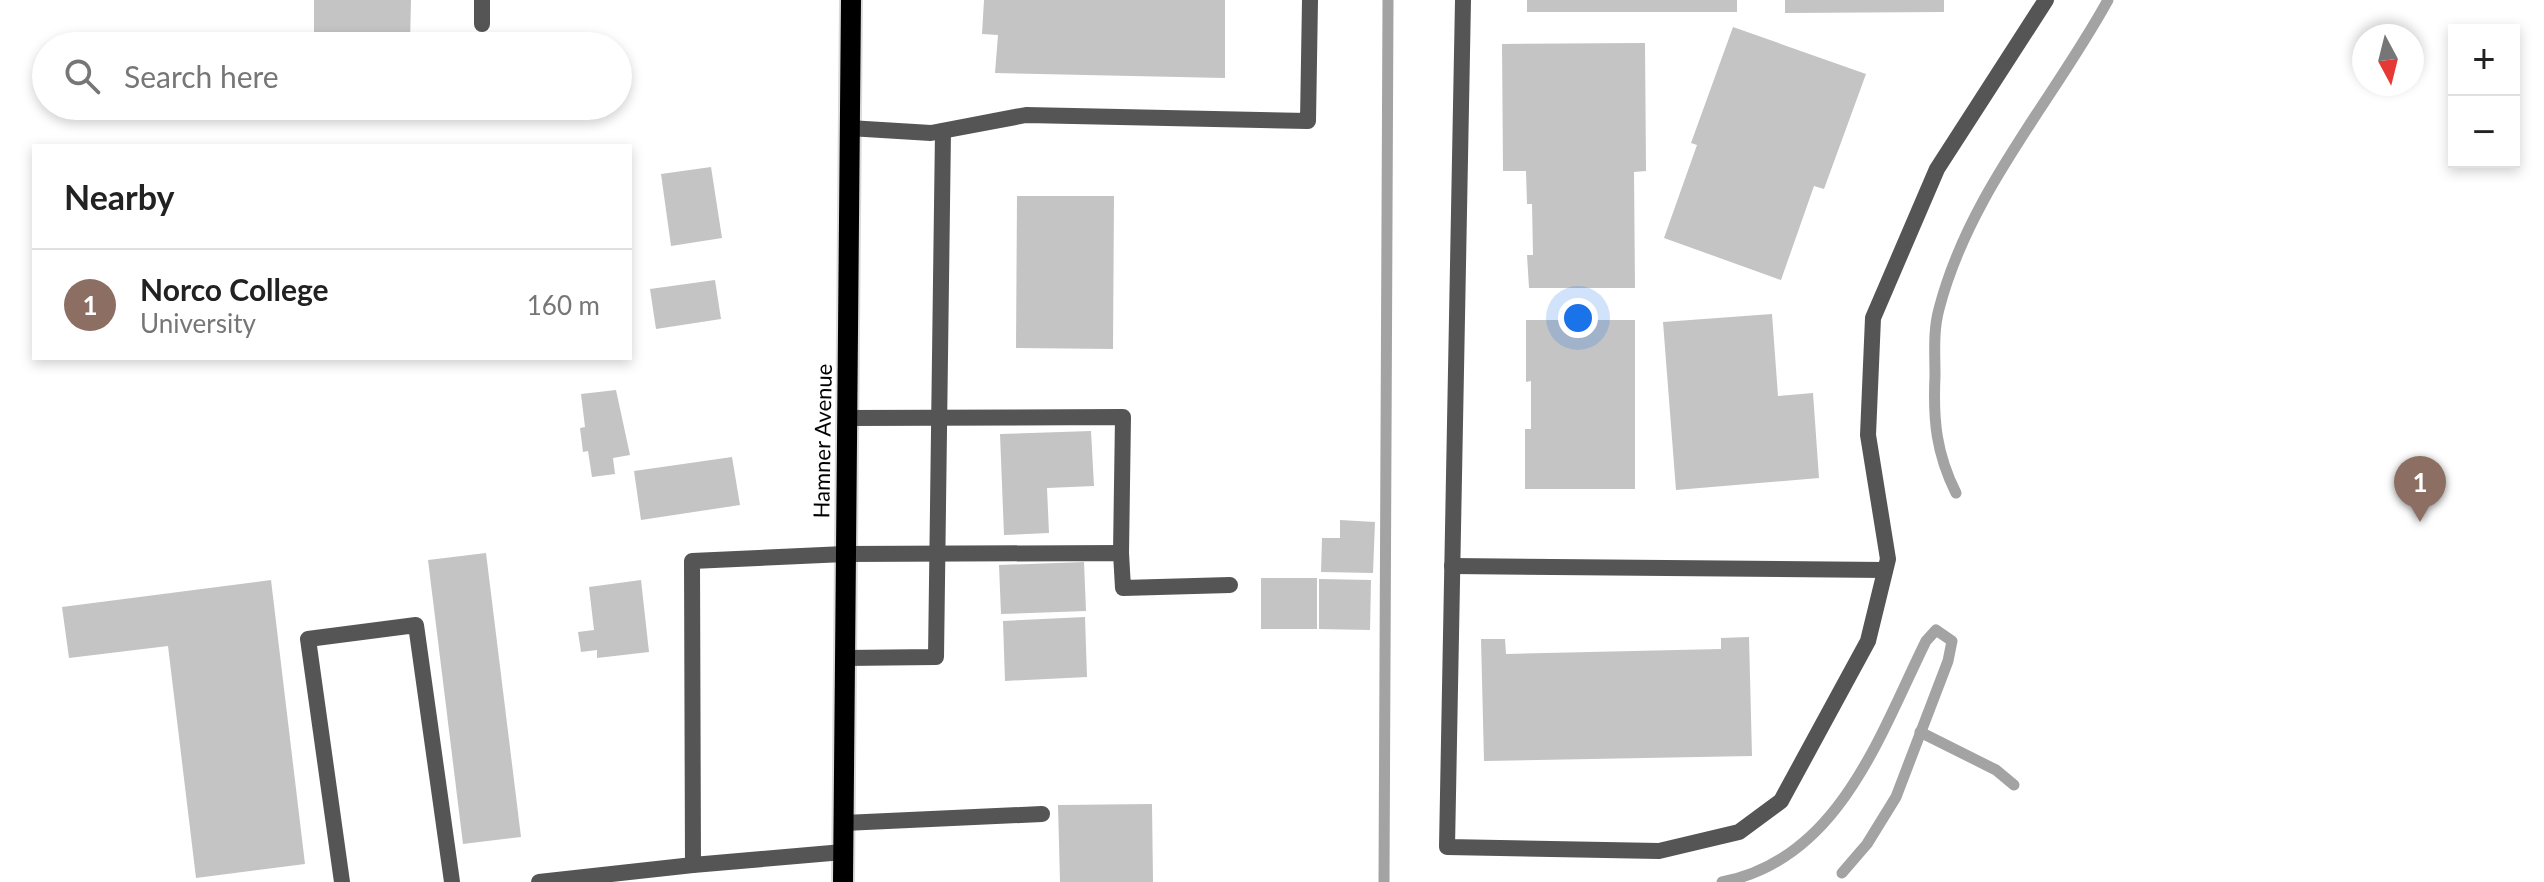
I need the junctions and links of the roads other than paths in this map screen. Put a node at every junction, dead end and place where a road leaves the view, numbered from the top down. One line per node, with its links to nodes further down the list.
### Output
1 (482, 0): 6 (lane)
2 (851, 0): 7 (main road, Hamner Avenue)
3 (1310, 0): 8 (lane)
4 (1463, 0): 14 (lane)
5 (2046, 0): 15 (lane)
6 (482, 24)
7 (849, 128): 8 (lane); 9 (main road, Hamner Avenue)
8 (943, 131): 10 (lane)
9 (847, 418): 10 (lane); 13 (main road, Hamner Avenue)
10 (941, 418): 11 (lane); 12 (lane)
11 (940, 553): 12 (lane); 13 (lane); 17 (lane)
12 (1121, 553): 16 (lane)
13 (845, 554): 17 (main road, Hamner Avenue); 21 (lane)
14 (1452, 566): 15 (lane); 15 (lane)
15 (1885, 570)
16 (1230, 585)
17 (845, 658): 19 (main road, Hamner Avenue)
18 (1042, 814): 19 (lane)
19 (844, 823): 20 (main road, Hamner Avenue)
20 (843, 852): 21 (lane); 25 (main road, Hamner Avenue)
21 (693, 865): 24 (lane)
22 (342, 882): 23 (lane)
23 (452, 882)
24 (539, 882)
25 (843, 882)

